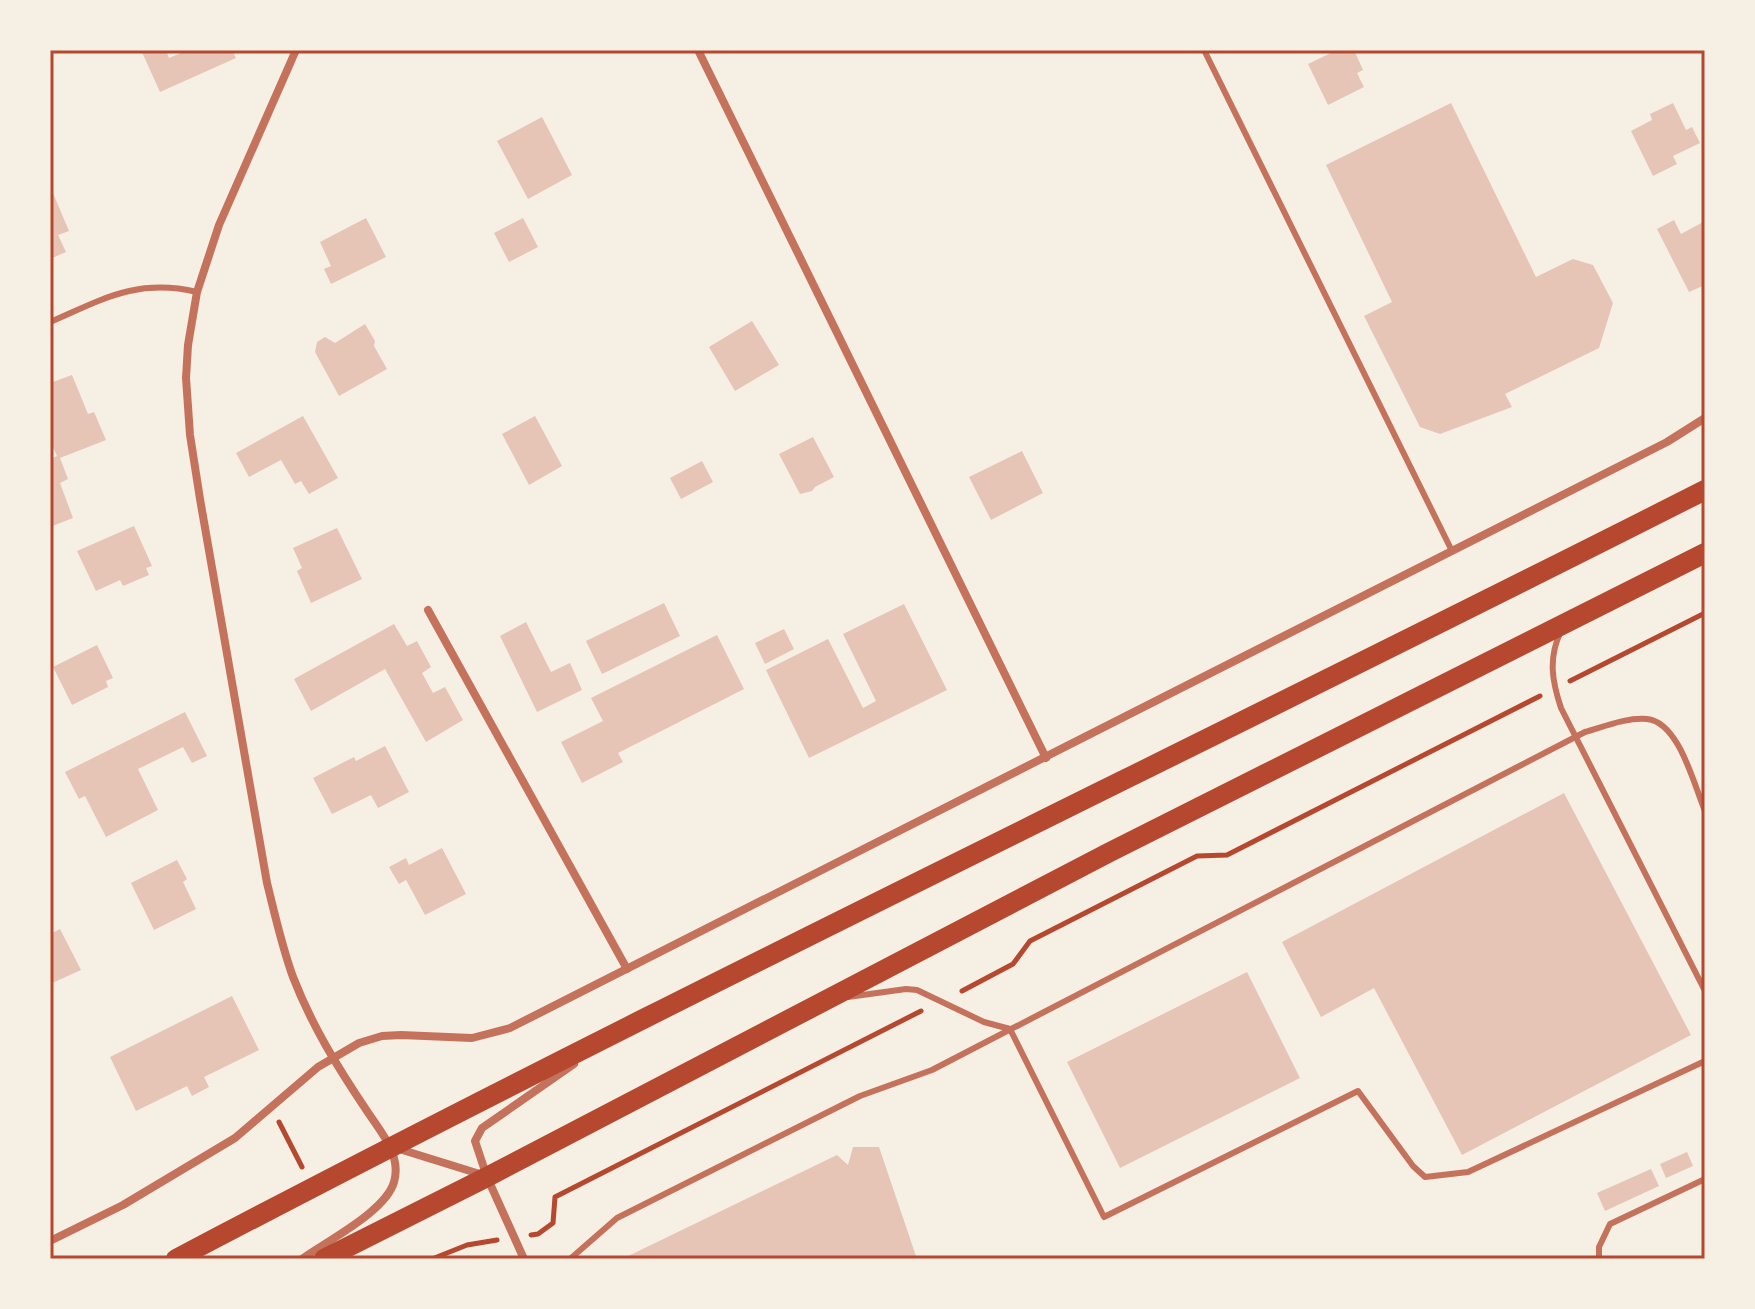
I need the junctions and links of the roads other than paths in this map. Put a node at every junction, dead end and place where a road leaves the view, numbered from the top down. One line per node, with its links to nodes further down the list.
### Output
1 (296, 50): 4 (street)
2 (698, 50): 13 (street)
3 (1204, 50): 8 (lane)
4 (197, 292): 5 (lane); 20 (street)
5 (50, 322)
6 (1705, 418): 8 (street)
7 (1705, 490): 19 (main road)
8 (1452, 551): 13 (street)
9 (1705, 553): 11 (main road)
10 (428, 610): 15 (street)
11 (1567, 621): 12 (lane); 17 (main road)
12 (1575, 737): 14 (lane); 16 (lane); 18 (lane)
13 (1046, 758): 15 (street)
14 (1705, 811)
15 (627, 969): 20 (street)
16 (1705, 991)
17 (828, 1000): 18 (lane); 23 (main road)
18 (1010, 1029): 21 (lane); 30 (lane)
19 (619, 1032): 22 (main road); 23 (street)
20 (331, 1058): 22 (street); 25 (street)
21 (1705, 1061)
22 (391, 1147): 23 (street); 26 (main road); 27 (street)
23 (487, 1177): 28 (main road); 29 (street)
24 (1705, 1179): 31 (lane)
25 (50, 1241)
26 (176, 1259)
27 (302, 1259)
28 (324, 1259)
29 (524, 1259)
30 (570, 1259)
31 (1599, 1259)

